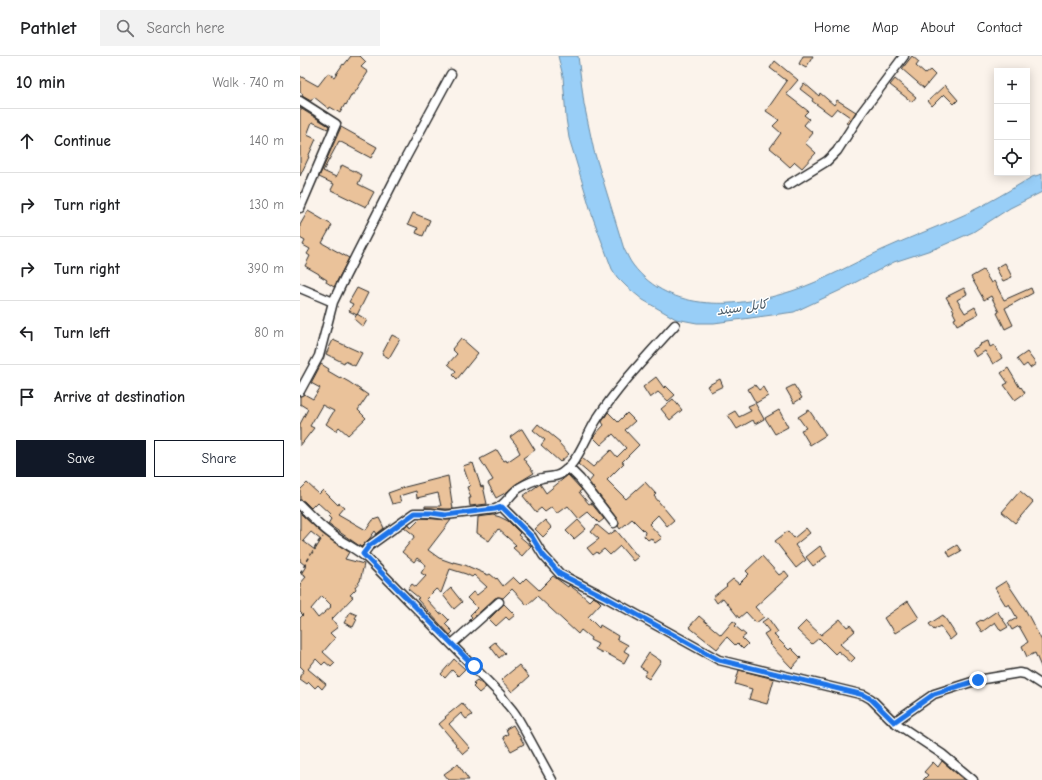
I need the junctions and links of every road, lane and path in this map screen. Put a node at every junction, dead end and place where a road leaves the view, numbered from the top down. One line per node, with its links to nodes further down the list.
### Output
1 (904, 56): 4 (street)
2 (451, 74): 7 (street)
3 (300, 101): 5 (street)
4 (788, 185)
5 (300, 208)
6 (300, 288): 7 (street)
7 (333, 302): 9 (street)
8 (675, 325): 10 (street)
9 (300, 390)
10 (568, 467): 12 (street); 13 (street)
11 (300, 505): 14 (street)
12 (502, 507): 15 (street); 20 (street)
13 (614, 523)
14 (330, 533): 15 (street); 16 (path)
15 (363, 554): 18 (street)
16 (300, 573)
17 (499, 602): 18 (street)
18 (452, 644): 21 (street)
19 (1042, 685): 20 (street)
20 (894, 722): 22 (street)
21 (552, 780)
22 (973, 780)

